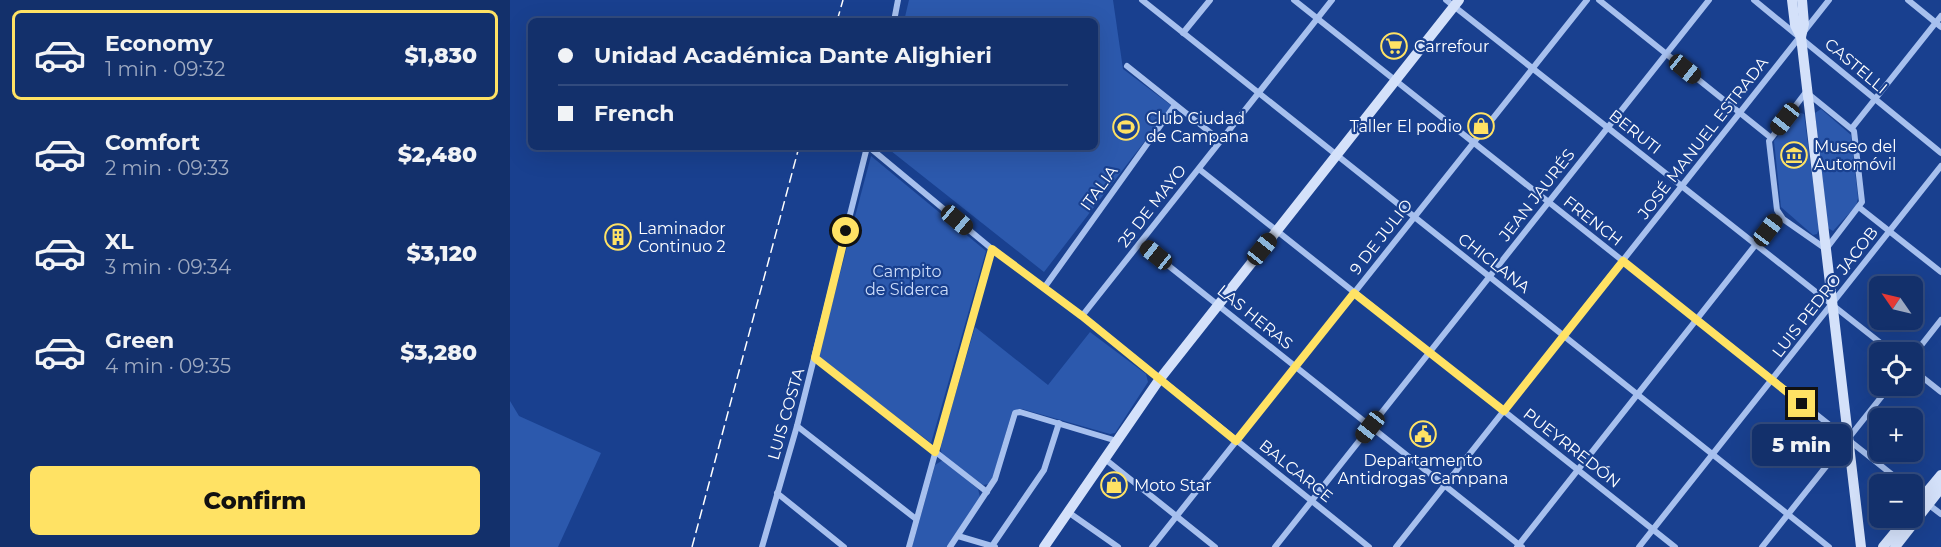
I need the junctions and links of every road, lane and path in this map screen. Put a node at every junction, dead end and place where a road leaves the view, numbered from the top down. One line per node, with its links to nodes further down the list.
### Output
1 (898, 0): 16 (street)
2 (1142, 0): 19 (street, CHICLANA)
3 (1210, 0): 19 (street)
4 (1294, 0): 17 (street, FRENCH)
5 (1332, 0): 17 (street, 25 DE MAYO)
6 (1587, 0): 23 (street, 9 DE JULIO)
7 (1599, 0): 21 (street)
8 (1709, 0): 21 (street, JEAN JAURÉS)
9 (1754, 0): 20 (street, CASTELLI)
10 (1792, 0): 20 (main road)
11 (1802, 0): 20 (main road)
12 (1829, 0): 20 (street, JOSÉ MANUEL ESTRADA)
13 (1908, 0): 18 (street)
14 (1453, 2): 23 (street, BERUTI); 24 (main road)
15 (1941, 16): 18 (street)
16 (895, 18)
17 (1318, 18): 24 (street, FRENCH); 26 (street, 25 DE MAYO)
18 (1939, 25): 27 (street)
19 (1183, 33): 26 (street, CHICLANA)
20 (1801, 37): 25 (main road); 27 (street, CASTELLI); 29 (street, JOSÉ MANUEL ESTRADA)
21 (1666, 54): 29 (street); 30 (street, JEAN JAURÉS)
22 (1127, 66): 28 (street)
23 (1532, 68): 30 (street, BERUTI); 34 (street, 9 DE JULIO)
24 (1395, 81): 34 (street, FRENCH); 38 (main road)
25 (1806, 92): 31 (street); 32 (street); 51 (main road)
26 (1259, 93): 33 (street, 25 DE MAYO); 38 (street, CHICLANA)
27 (1874, 100): 31 (street); 37 (street, CASTELLI)
28 (1175, 105): 33 (street); 55 (street, ITALIA)
29 (1740, 113): 32 (street); 41 (street, JOSÉ MANUEL ESTRADA)
30 (1608, 128): 41 (street, BERUTI); 42 (street, JEAN JAURÉS)
31 (1852, 128): 43 (street)
32 (1770, 137): 44 (street)
33 (1221, 141): 40 (street, 25 DE MAYO)
34 (1473, 143): 42 (street, FRENCH); 45 (street, 9 DE JULIO)
35 (867, 150): 66 (street, LUIS COSTA)
36 (872, 150): 50 (street, BALCARCE)
37 (1941, 153)
38 (1336, 155): 45 (street, CHICLANA); 46 (main road)
39 (1941, 166): 47 (street, LUIS PEDRO JACOB)
40 (1198, 169): 46 (street, PUEYRREDÓN); 48 (street, 25 DE MAYO)
41 (1682, 186): 49 (street, BERUTI); 52 (street, JOSÉ MANUEL ESTRADA)
42 (1548, 202): 52 (street, FRENCH); 54 (street, JEAN JAURÉS)
43 (1860, 208): 47 (street); 51 (street)
44 (1779, 215): 49 (street); 51 (street)
45 (1414, 217): 54 (street, CHICLANA); 56 (street, 9 DE JULIO)
46 (1276, 231): 56 (street, PUEYRREDÓN); 57 (main road)
47 (1889, 231): 53 (street); 58 (street, LUIS PEDRO JACOB)
48 (1140, 243): 57 (street, LAS HERAS); 59 (street, 25 DE MAYO)
49 (1756, 245): 58 (street, BERUTI); 60 (street)
50 (992, 249): 55 (street, BALCARCE); 81 (street)
51 (1826, 249): 58 (main road)
52 (1623, 261): 60 (street, FRENCH); 62 (street, JOSÉ MANUEL ESTRADA)
53 (1941, 272)
54 (1489, 277): 62 (street, CHICLANA); 65 (street, JEAN JAURÉS)
55 (1044, 288): 59 (street, BALCARCE)
56 (1354, 293): 65 (street, PUEYRREDÓN); 67 (street, 9 DE JULIO)
57 (1217, 305): 67 (street, LAS HERAS); 69 (main road)
58 (1833, 305): 63 (street, BERUTI); 70 (street, LUIS PEDRO JACOB); 78 (main road)
59 (1082, 316): 69 (street, BALCARCE)
60 (1697, 320): 70 (street, FRENCH); 72 (street)
61 (1941, 320): 64 (street)
62 (1564, 336): 72 (street, CHICLANA); 74 (street, JOSÉ MANUEL ESTRADA)
63 (1879, 342)
64 (1923, 343)
65 (1430, 352): 74 (street, PUEYRREDÓN); 77 (street, JEAN JAURÉS)
66 (815, 358): 76 (street, LUIS COSTA); 81 (street)
67 (1295, 367): 77 (street, LAS HERAS); 80 (street, 9 DE JULIO)
68 (1923, 378): 71 (street)
69 (1159, 380): 79 (main road); 80 (street, BALCARCE)
70 (1772, 380): 78 (street, FRENCH); 82 (street, LUIS PEDRO JACOB)
71 (1941, 392)
72 (1638, 395): 82 (street, CHICLANA); 84 (street)
73 (1882, 396): 78 (street)
74 (1504, 411): 84 (street, PUEYRREDÓN); 87 (street, JOSÉ MANUEL ESTRADA)
75 (1059, 423): 79 (street); 89 (street); 106 (street)
76 (797, 426): 90 (street, LUIS COSTA); 97 (street)
77 (1370, 427): 87 (street, LAS HERAS); 91 (street, JEAN JAURÉS)
78 (1848, 440): 85 (street, FRENCH); 95 (street); 118 (main road)
79 (1117, 441): 83 (main road)
80 (1236, 441): 91 (street, BALCARCE); 96 (street, 9 DE JULIO)
81 (935, 452): 89 (street); 97 (street)
82 (1713, 455): 95 (street, CHICLANA); 99 (street, LUIS PEDRO JACOB)
83 (1105, 459): 93 (main road); 96 (street)
84 (1578, 470): 99 (street, PUEYRREDÓN); 101 (street)
85 (1891, 474)
86 (1941, 474): 92 (main road)
87 (1445, 486): 101 (street, LAS HERAS); 113 (street, JOSÉ MANUEL ESTRADA)
88 (1941, 488): 92 (main road)
89 (987, 492): 100 (street)
90 (777, 493): 102 (street, LUIS COSTA); 103 (street)
91 (1311, 501): 111 (street, JEAN JAURÉS); 112 (street, BALCARCE)
92 (1925, 502): 94 (street); 120 (main road)
93 (1068, 512): 107 (main road); 108 (street)
94 (1941, 514)
95 (1788, 515): 116 (street); 117 (street, CHICLANA)
96 (1177, 516): 109 (street, 9 DE JULIO); 110 (street)
97 (916, 519): 104 (street)
98 (1899, 528): 119 (main road)
99 (1653, 529): 114 (street, LUIS PEDRO JACOB); 115 (street, PUEYRREDÓN)
100 (958, 536): 105 (street); 106 (street)
101 (1519, 546)
102 (762, 547)
103 (844, 547)
104 (909, 547)
105 (950, 547)
106 (994, 547)
107 (1044, 547)
108 (1118, 547)
109 (1152, 547)
110 (1215, 547)
111 (1275, 547)
112 (1369, 547)
113 (1396, 547)
114 (1639, 547)
115 (1675, 547)
116 (1762, 547)
117 (1828, 547)
118 (1861, 547)
119 (1884, 547)
120 (1894, 547)

